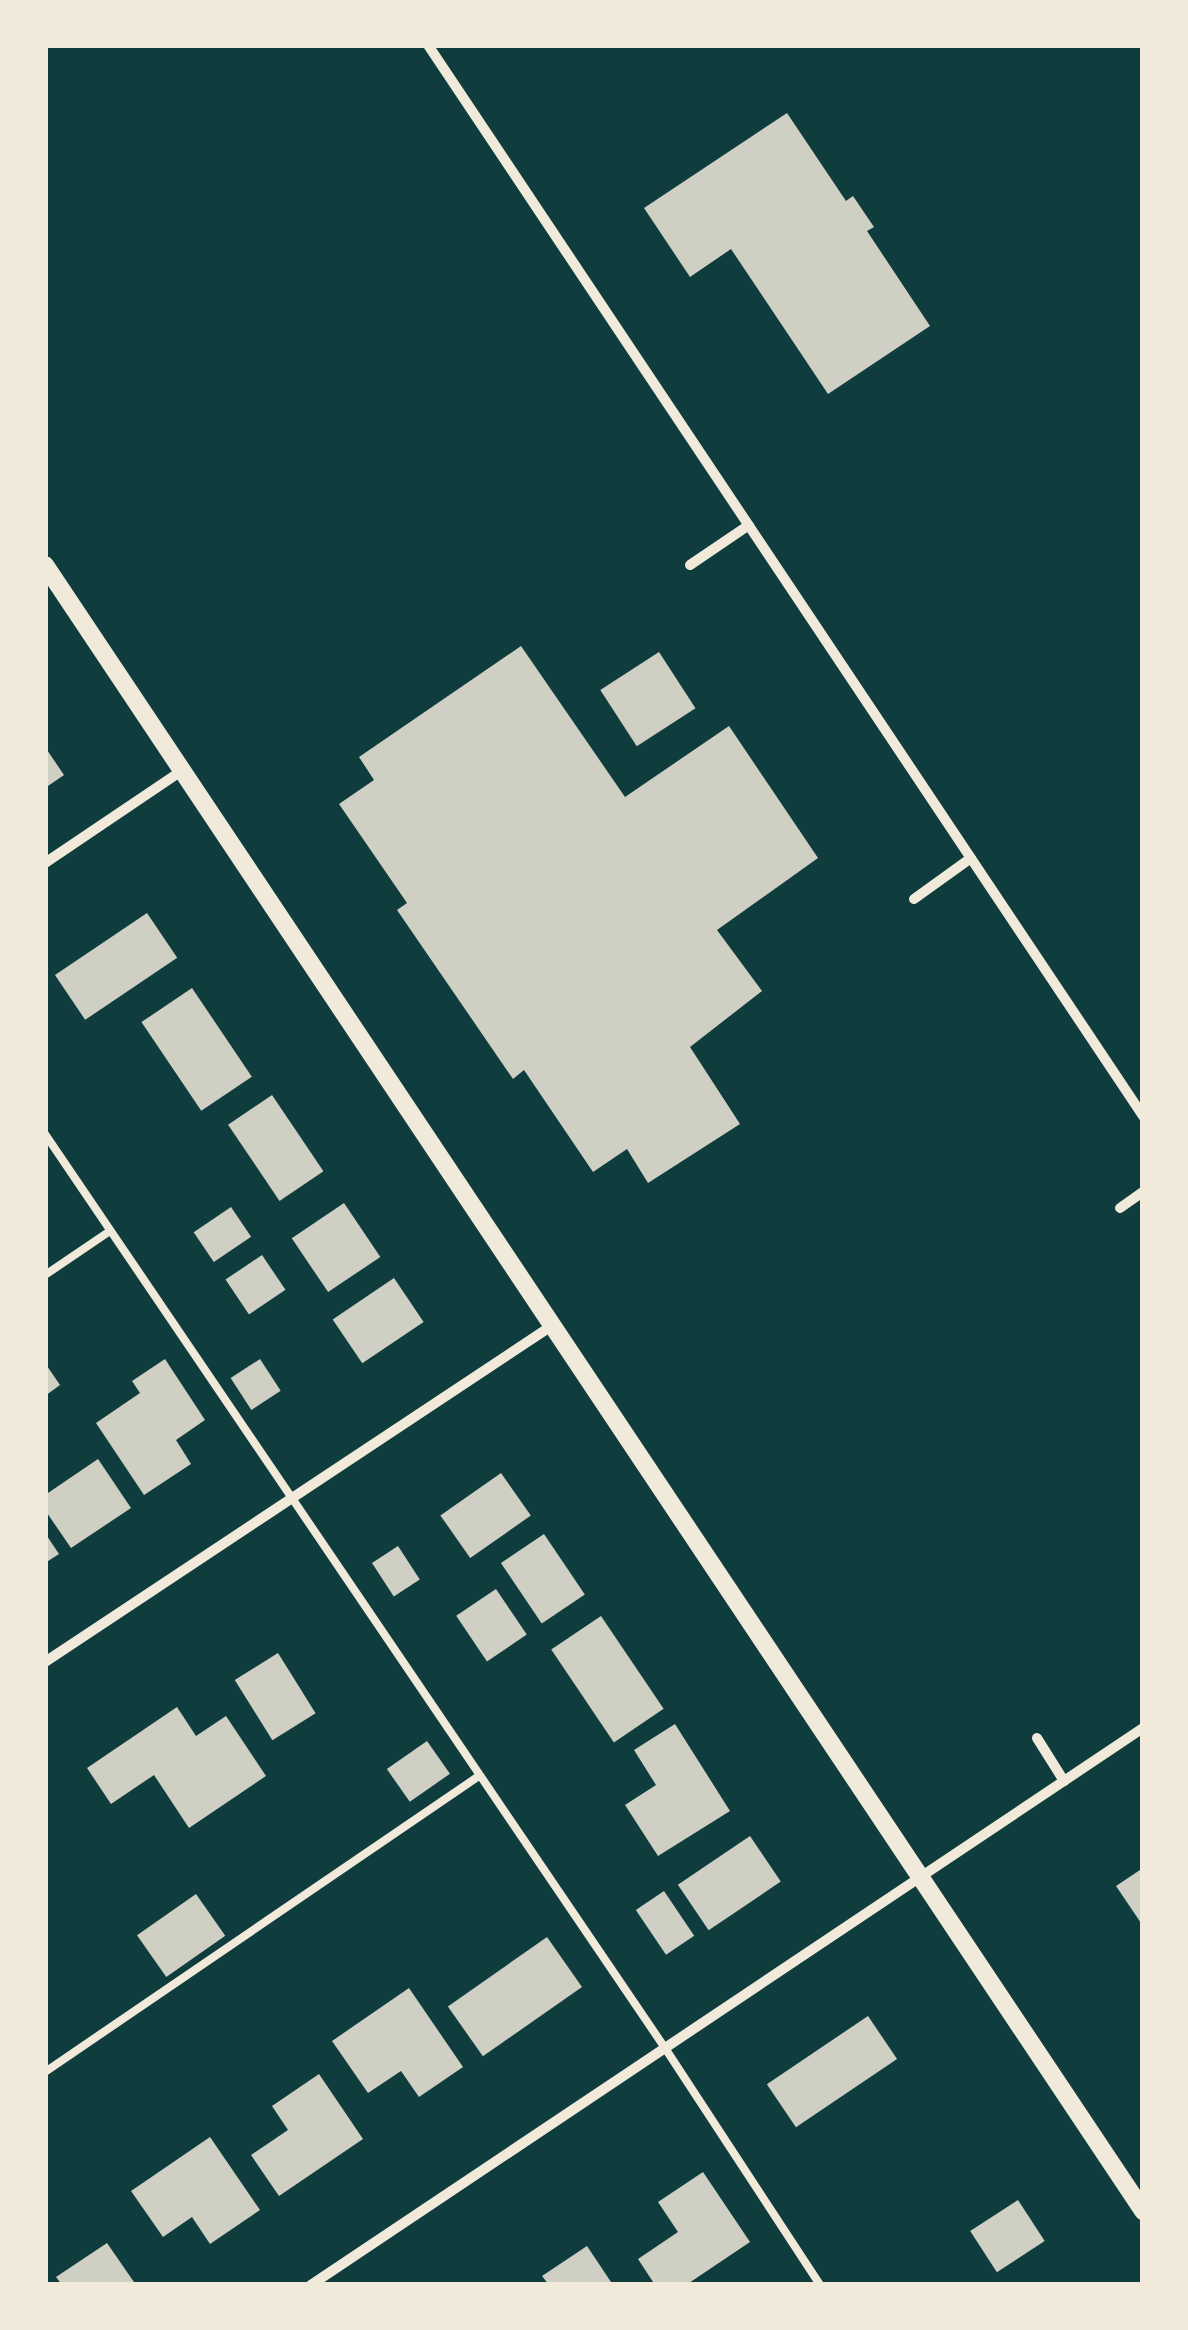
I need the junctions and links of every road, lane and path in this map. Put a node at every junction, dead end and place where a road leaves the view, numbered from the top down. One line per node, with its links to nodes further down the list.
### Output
1 (428, 45): 2 (street)
2 (749, 525): 4 (street); 6 (street)
3 (45, 565): 5 (street)
4 (690, 566)
5 (182, 770): 7 (street); 15 (street)
6 (971, 858): 8 (street); 9 (street)
7 (45, 863)
8 (914, 899)
9 (1143, 1116)
10 (45, 1134): 13 (lane)
11 (1143, 1192): 12 (street)
12 (1120, 1208)
13 (110, 1231): 14 (lane); 16 (lane)
14 (45, 1275)
15 (552, 1325): 16 (street); 22 (street)
16 (290, 1500): 17 (street); 20 (lane)
17 (45, 1662)
18 (1143, 1728): 21 (street)
19 (1038, 1738): 21 (street)
20 (480, 1776): 23 (lane); 24 (lane)
21 (1064, 1781): 22 (street)
22 (920, 1877): 23 (street); 25 (street)
23 (665, 2048): 26 (street); 27 (lane)
24 (45, 2072)
25 (1143, 2212)
26 (311, 2285)
27 (820, 2285)

